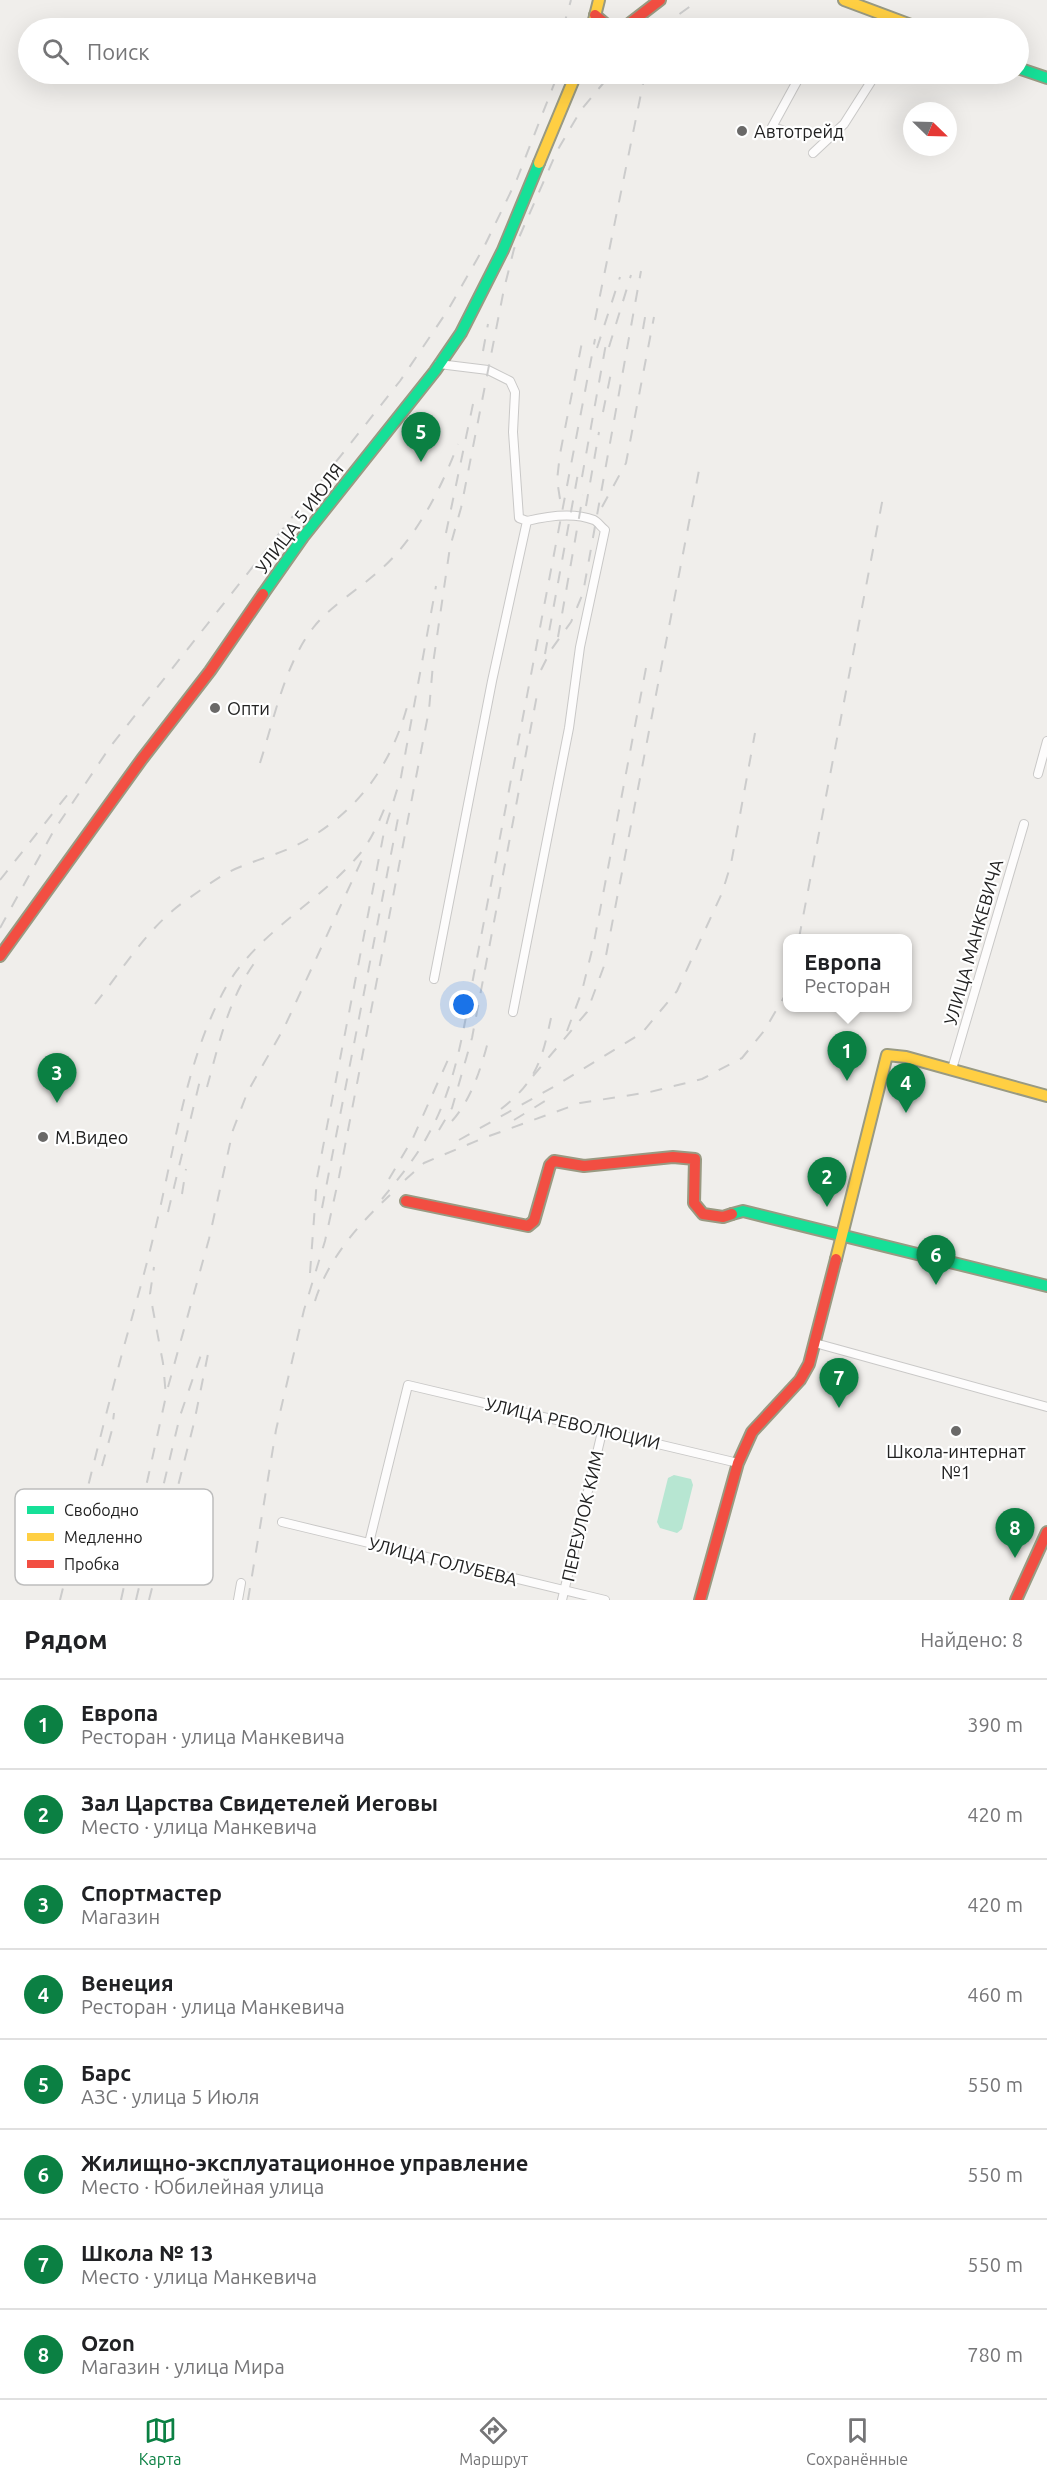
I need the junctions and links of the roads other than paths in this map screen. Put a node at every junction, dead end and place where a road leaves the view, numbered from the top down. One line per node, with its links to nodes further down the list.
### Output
1 (599, 0): 4 (main road)
2 (660, 0): 7 (main road)
3 (844, 0): 8 (main road)
4 (595, 15): 5 (main road); 6 (main road)
5 (594, 18)
6 (598, 18)
7 (637, 18)
8 (887, 18)
9 (1029, 72): 10 (main road)
10 (1047, 78)
11 (573, 84): 16 (main road, УЛИЦА 5 ИЮЛЯ)
12 (796, 84): 14 (street)
13 (870, 84): 15 (street)
14 (782, 130)
15 (813, 153)
16 (439, 364): 17 (street); 21 (main road, УЛИЦА 5 ИЮЛЯ)
17 (527, 521): 22 (street); 23 (street)
18 (1047, 741): 19 (street)
19 (1038, 774)
20 (1024, 824): 24 (street, УЛИЦА МАНКЕВИЧА)
21 (0, 956)
22 (434, 979)
23 (513, 1012)
24 (952, 1069): 25 (main road); 27 (main road)
25 (1047, 1096)
26 (406, 1201): 27 (main road)
27 (842, 1235): 28 (main road); 29 (main road)
28 (1047, 1286)
29 (815, 1343): 30 (street); 32 (main road)
30 (1047, 1407)
31 (602, 1432): 32 (street, УЛИЦА РЕВОЛЮЦИИ); 35 (street, УЛИЦА РЕВОЛЮЦИИ); 37 (street, ПЕРЕУЛОК КИМ)
32 (738, 1462): 41 (main road)
33 (282, 1522): 35 (street, УЛИЦА ГОЛУБЕВА)
34 (1047, 1532): 42 (main road)
35 (369, 1543): 37 (street, УЛИЦА ГОЛУБЕВА)
36 (241, 1583): 38 (street)
37 (565, 1590): 39 (street, ПЕРЕУЛОК КИМ); 40 (street, УЛИЦА ГОЛУБЕВА)
38 (238, 1600)
39 (562, 1600)
40 (605, 1600)
41 (700, 1600)
42 (1016, 1600)

